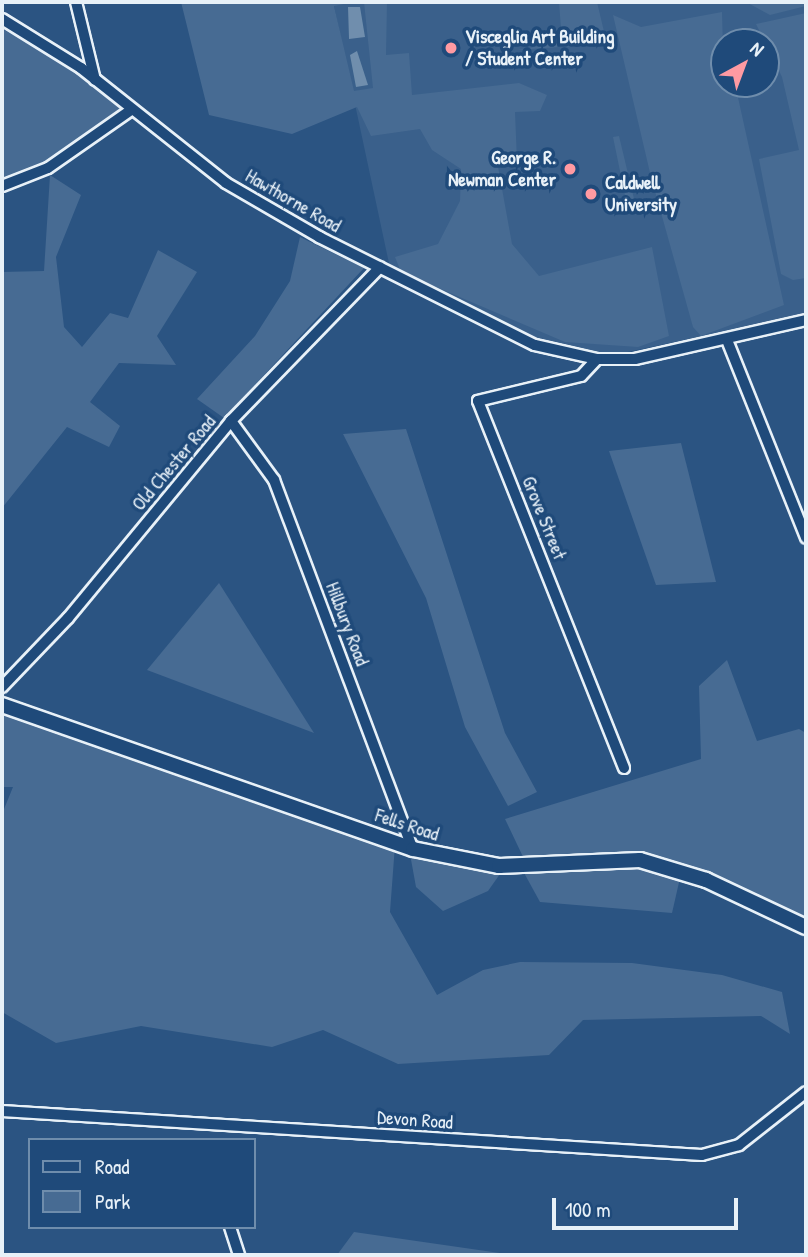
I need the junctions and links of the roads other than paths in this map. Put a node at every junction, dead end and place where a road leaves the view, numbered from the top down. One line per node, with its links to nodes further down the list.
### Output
1 (76, 2): 3 (street)
2 (2, 19): 3 (street, Hawthorne Road)
3 (95, 80): 4 (street, Hawthorne Road)
4 (131, 110): 5 (street); 6 (street, Hawthorne Road)
5 (2, 186)
6 (380, 267): 9 (street, Hawthorne Road); 10 (street, Old Chester Road)
7 (806, 320): 8 (street, Hawthorne Road)
8 (727, 340): 9 (street, Hawthorne Road); 11 (street)
9 (597, 359): 14 (street, Grove Street)
10 (231, 421): 12 (street, Old Chester Road); 15 (street, Hillbury Road)
11 (806, 538)
12 (2, 687)
13 (2, 705): 15 (street, Fells Road)
14 (624, 768)
15 (413, 849): 16 (street, Fells Road)
16 (806, 928)
17 (806, 1092): 19 (street, Devon Road)
18 (2, 1111): 19 (street, Devon Road)
19 (236, 1126): 20 (street)
20 (235, 1138)
21 (231, 1229): 22 (street)
22 (239, 1255)

